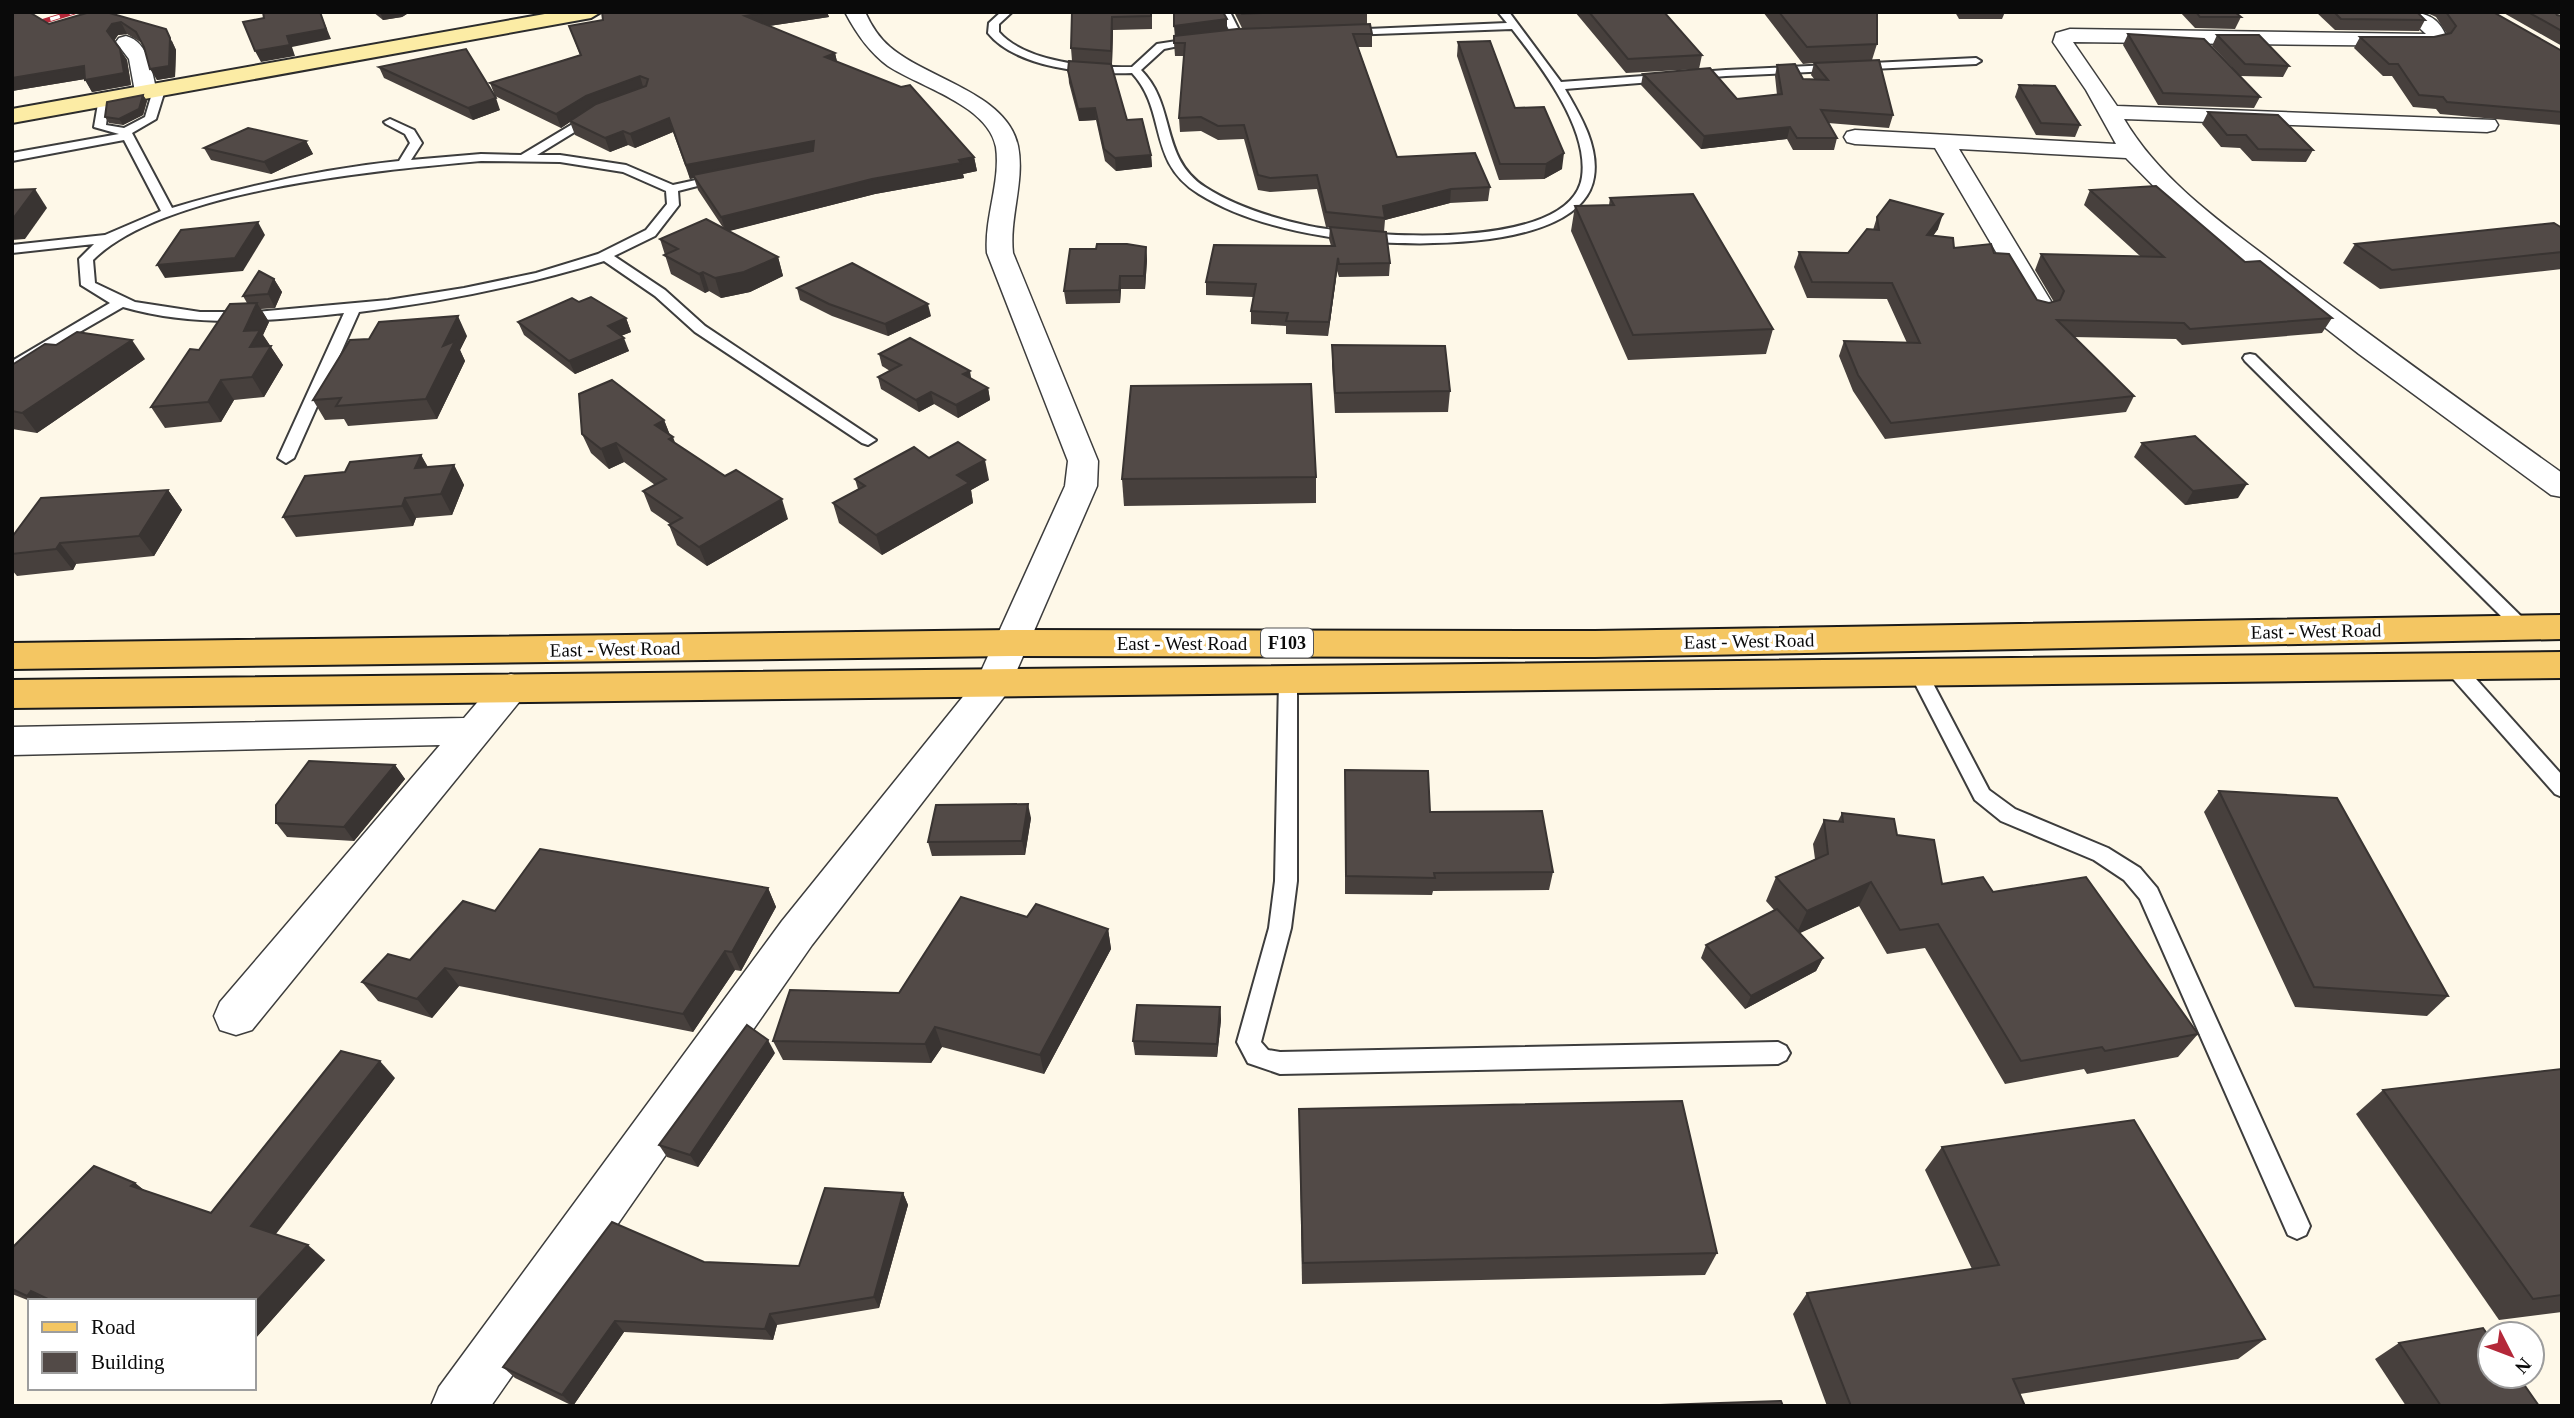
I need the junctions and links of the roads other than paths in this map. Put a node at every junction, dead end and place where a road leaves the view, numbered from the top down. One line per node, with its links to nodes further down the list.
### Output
1 (590, 12): 17 (street)
2 (855, 12): 47 (street)
3 (1007, 12): 15 (lane)
4 (1225, 12): 10 (lane)
5 (1503, 12): 7 (lane)
6 (2411, 12): 20 (street)
7 (1515, 26): 8 (lane); 16 (lane)
8 (1334, 32)
9 (1250, 35): 10 (lane)
10 (1237, 36): 11 (lane)
11 (1224, 37)
12 (1212, 38): 15 (lane)
13 (127, 42): 17 (street)
14 (1976, 61): 16 (lane)
15 (1135, 71): 16 (lane)
16 (1555, 86)
17 (153, 91): 18 (street); 24 (lane)
18 (103, 100): 21 (street); 24 (lane)
19 (608, 109): 29 (lane)
20 (2109, 112): 23 (street); 27 (street)
21 (12, 116)
22 (390, 122): 30 (lane)
23 (2487, 125)
24 (128, 134): 28 (lane); 33 (lane)
25 (1855, 136): 26 (street)
26 (1944, 142): 27 (street); 38 (street)
27 (2132, 152): 44 (street)
28 (12, 157)
29 (524, 158): 30 (lane); 32 (lane)
30 (402, 165): 33 (lane)
31 (735, 176): 32 (lane)
32 (672, 189): 36 (lane)
33 (168, 212): 34 (lane)
34 (108, 239): 35 (lane); 37 (lane)
35 (12, 249)
36 (605, 256): 39 (lane); 42 (lane)
37 (123, 301): 39 (lane); 41 (lane)
38 (2042, 308)
39 (353, 309): 43 (lane)
40 (2250, 358): 46 (lane)
41 (12, 367)
42 (868, 440)
43 (286, 458)
44 (2562, 488)
45 (2562, 627): 46 (main road, East - West Road / F103)
46 (2524, 628): 47 (main road, East - West Road / F103)
47 (1011, 643): 48 (main road, East - West Road / F103); 53 (street)
48 (12, 656)
49 (2562, 665): 50 (main road, East - West Road / F103)
50 (2453, 666): 51 (main road, East - West Road / F103); 58 (lane)
51 (1918, 672): 52 (main road, East - West Road / F103); 61 (lane)
52 (1287, 680): 53 (main road, East - West Road / F103); 60 (lane)
53 (994, 684): 54 (main road, East - West Road / F103); 62 (street)
54 (511, 687): 55 (main road, East - West Road / F103); 56 (street)
55 (12, 694)
56 (474, 731): 57 (street); 59 (street)
57 (12, 741)
58 (2562, 789)
59 (236, 1016)
60 (1778, 1053)
61 (2297, 1226)
62 (458, 1406)

